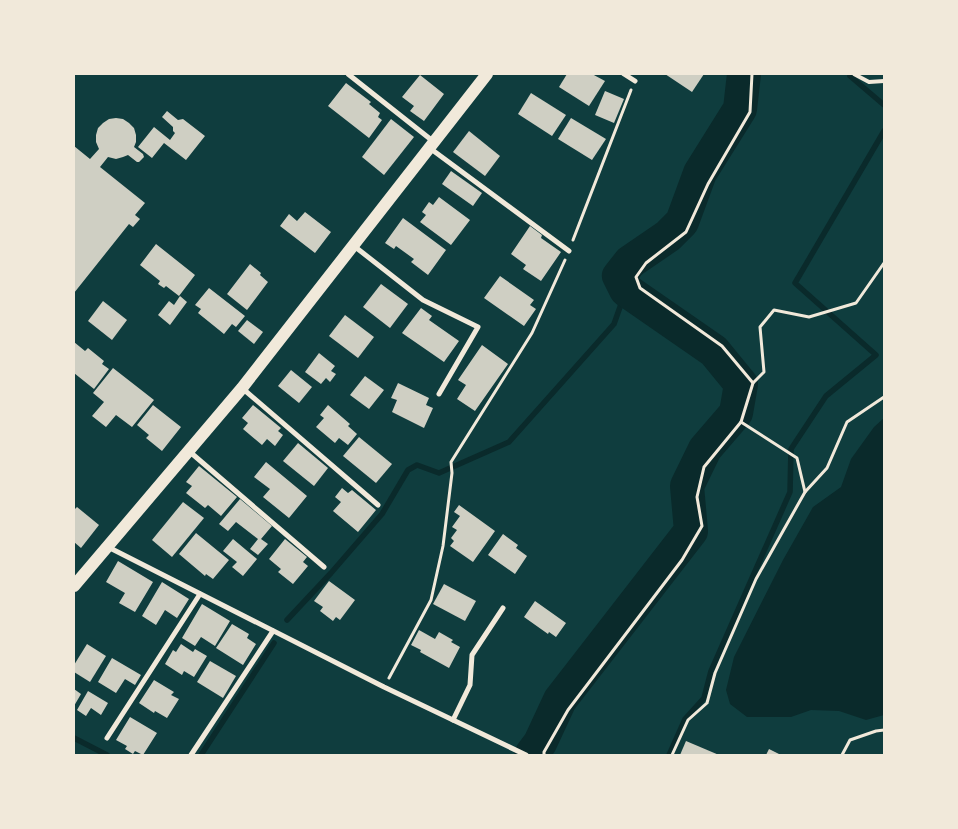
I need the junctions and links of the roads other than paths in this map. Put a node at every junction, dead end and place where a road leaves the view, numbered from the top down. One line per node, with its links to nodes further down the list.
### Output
1 (348, 74): 7 (street)
2 (487, 74): 7 (main road)
3 (624, 74): 5 (street)
4 (854, 74): 6 (lane)
5 (635, 80)
6 (884, 81)
7 (432, 145): 8 (main road); 9 (street)
8 (352, 245): 10 (main road); 11 (street)
9 (569, 251)
10 (242, 388): 12 (main road); 13 (street)
11 (439, 394)
12 (189, 451): 14 (main road); 15 (street)
13 (378, 505)
14 (108, 547): 16 (main road); 17 (street)
15 (324, 567)
16 (74, 586)
17 (200, 594): 19 (street); 21 (street)
18 (503, 608): 20 (street)
19 (273, 631): 20 (street); 22 (street)
20 (453, 720): 23 (street)
21 (107, 738)
22 (191, 755)
23 (526, 755)

